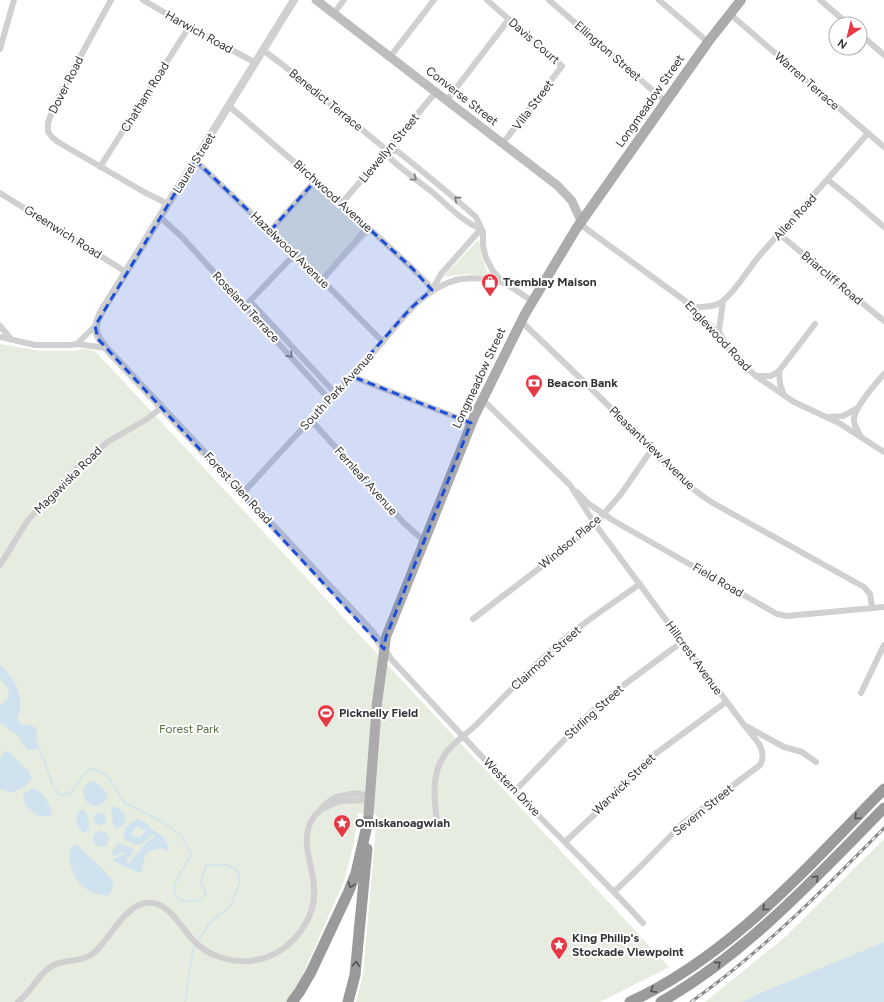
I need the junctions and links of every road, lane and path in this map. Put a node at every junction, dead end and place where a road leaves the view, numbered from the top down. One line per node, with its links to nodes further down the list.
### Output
1 (14, 0): 19 (street)
2 (111, 0): 36 (street, Dover Road)
3 (143, 0): 17 (street, Harwich Road)
4 (294, 0): 22 (street, Laurel Street)
5 (316, 0): 13 (main road, Converse Street)
6 (344, 0): 13 (street)
7 (434, 0): 24 (street)
8 (487, 0): 16 (street, Davis Court)
9 (549, 0): 29 (street, Ellington Street)
10 (659, 0): 20 (street)
11 (740, 0): 14 (main road, Longmeadow Street)
12 (820, 0): 15 (street)
13 (334, 13): 24 (main road, Converse Street)
14 (730, 14): 20 (main road, Longmeadow Street); 31 (street, Warren Terrace)
15 (839, 16)
16 (509, 19): 26 (street, Davis Court); 28 (street)
17 (189, 27): 25 (street, Harwich Road); 36 (street, Chatham Road)
18 (868, 41): 23 (street)
19 (1, 42): 21 (street)
20 (708, 42): 29 (main road, Longmeadow Street)
21 (0, 49)
22 (263, 50): 25 (street, Laurel Street); 34 (street, Benedict Terrace)
23 (884, 55)
24 (390, 57): 27 (main road, Converse Street)
25 (256, 63): 30 (street, Laurel Street)
26 (562, 66): 32 (street, Villa Street)
27 (436, 92): 28 (main road, Converse Street); 34 (street, Llewellyn Street)
28 (447, 100): 32 (main road, Converse Street)
29 (666, 102): 43 (main road, Longmeadow Street)
30 (229, 106): 35 (street, Laurel Street); 37 (street, Birchwood Avenue)
31 (868, 133): 33 (street, Warren Terrace); 38 (street, Allen Road)
32 (503, 143): 43 (main road, Converse Street)
33 (884, 147)
34 (388, 150): 40 (street, Llewellyn Street); 46 (street, Benedict Terrace, one-way to 46); 46 (street, Benedict Terrace, one-way to 34)
35 (195, 160): 41 (street, Laurel Street); 47 (street, Hazelwood Avenue)
36 (100, 167): 41 (street, Dover Road)
37 (316, 180): 40 (street, Birchwood Avenue); 47 (street)
38 (828, 180): 45 (street); 48 (street, Allen Road)
39 (0, 193): 50 (street, Greenwich Road)
40 (342, 203): 44 (street, Birchwood Avenue)
41 (168, 204): 42 (street, Laurel Street)
42 (160, 217): 50 (street, Laurel Street); 56 (street, Roseland Terrace)
43 (581, 221): 54 (main road, Longmeadow Street); 57 (street, Englewood Road)
44 (368, 227): 51 (street); 53 (street, Birchwood Avenue)
45 (884, 227)
46 (481, 229): 52 (street, Benedict Terrace); 53 (street, South Park Avenue)
47 (270, 231): 49 (street, Hazelwood Avenue)
48 (780, 234): 55 (street, Allen Road); 59 (street, Briarcliff Road)
49 (295, 254): 51 (street, Hazelwood Avenue); 56 (street)
50 (126, 272): 62 (street, Laurel Street)
51 (322, 280): 66 (street, Hazelwood Avenue)
52 (503, 282): 53 (street, South Park Avenue); 54 (street, South Park Avenue)
53 (432, 290): 66 (street, South Park Avenue)
54 (532, 301): 58 (main road, Longmeadow Street)
55 (723, 301): 57 (street); 64 (street)
56 (248, 303): 73 (street); 75 (street, Roseland Terrace, one-way to 75)
57 (691, 306): 64 (street, Englewood Road)
58 (521, 321): 76 (main road, Longmeadow Street); 83 (street, Pleasantview Avenue)
59 (884, 321)
60 (815, 324): 69 (street)
61 (0, 326): 65 (street)
62 (95, 326): 67 (street); 68 (street, Forest Glen Road)
63 (0, 337): 65 (street)
64 (722, 337): 72 (street, Englewood Road)
65 (11, 339): 67 (street)
66 (383, 342): 71 (street, South Park Avenue)
67 (77, 344): 68 (street)
68 (106, 348): 77 (street, Forest Glen Road)
69 (779, 371): 72 (street); 74 (street)
70 (884, 374): 78 (street)
71 (351, 376): 73 (street, South Park Avenue); 81 (street)
72 (756, 376): 74 (street, Englewood Road)
73 (335, 393): 75 (street, South Park Avenue)
74 (786, 397): 79 (street, Englewood Road)
75 (330, 398): 80 (street, South Park Avenue)
76 (482, 399): 81 (main road, Longmeadow Street); 85 (street, Field Road)
77 (162, 406): 86 (street, Forest Glen Road); 90 (street, Magawiska Road)
78 (858, 408): 79 (street); 82 (street)
79 (823, 416): 82 (street, Englewood Road)
80 (310, 419): 86 (street, South Park Avenue); 89 (street, Fernleaf Avenue)
81 (471, 423): 89 (main road, Longmeadow Street)
82 (861, 437): 84 (street, Englewood Road)
83 (652, 449): 87 (street, Windsor Place); 92 (street, Pleasantview Avenue)
84 (884, 452)
85 (570, 486): 87 (street, Field Road); 88 (street, Field Road)
86 (243, 493): 97 (street, Forest Glen Road)
87 (604, 514): 88 (street, Windsor Place); 92 (street, Field Road)
88 (595, 524): 91 (street, Hillcrest Avenue); 94 (street, Windsor Place)
89 (424, 541): 97 (main road, Longmeadow Street)
90 (0, 565)
91 (640, 584): 95 (street, Hillcrest Avenue); 101 (street, Clairmont Street)
92 (872, 607): 93 (street, Field Road)
93 (884, 607)
94 (473, 619)
95 (682, 642): 99 (street, Hillcrest Avenue); 104 (street, Stirling Street)
96 (884, 645): 98 (street)
97 (384, 648): 101 (street, Western Drive); 105 (main road, Longmeadow Street)
98 (861, 693)
99 (726, 702): 100 (street, Hillcrest Avenue); 109 (street, Warwick Street)
100 (744, 725): 102 (street, Hillcrest Avenue); 110 (street, Severn Street)
101 (461, 739): 104 (street, Western Drive); 108 (street, Clairmont Street)
102 (816, 762)
103 (884, 789): 115 (highway, one-way to 115)
104 (515, 791): 109 (street, Western Drive)
105 (370, 797): 107 (main road, Longmeadow Street); 112 (street)
106 (884, 808): 116 (highway, one-way to 106)
107 (368, 820): 113 (highway, one-way to 113); 114 (highway, one-way to 107)
108 (437, 823)
109 (565, 842): 110 (street, Western Drive)
110 (615, 891): 111 (street, Western Drive)
111 (643, 923)
112 (18, 1002)
113 (292, 1002)
114 (348, 1002)
115 (630, 1002)
116 (661, 1002)

